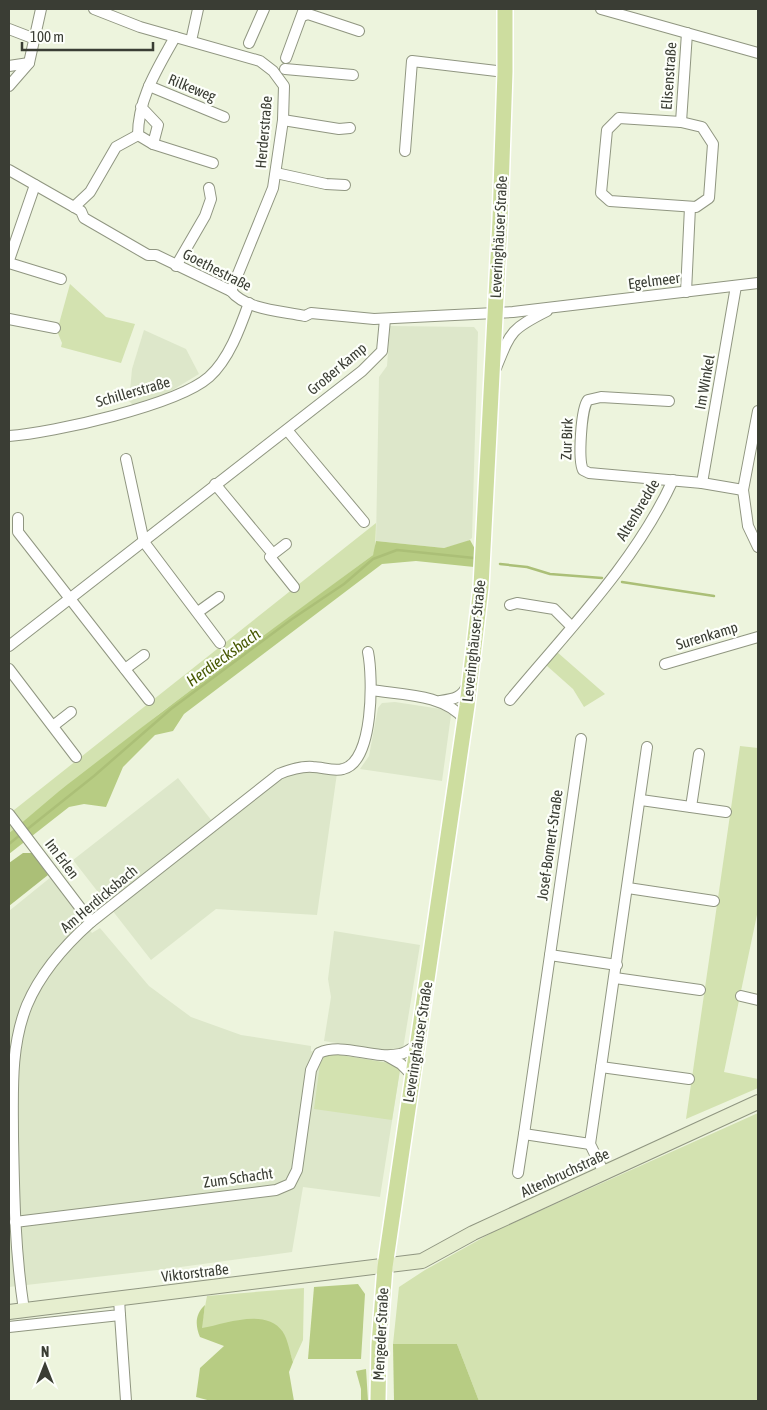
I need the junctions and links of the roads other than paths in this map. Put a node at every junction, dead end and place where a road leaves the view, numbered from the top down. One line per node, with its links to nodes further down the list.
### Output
1 (41, 9): 12 (street)
2 (94, 9): 11 (street, Herderstraße)
3 (198, 9): 13 (street)
4 (264, 9): 14 (street)
5 (505, 9): 20 (main road, Leveringhäuser Straße)
6 (601, 9): 10 (street, Elisenstraße)
7 (303, 12): 9 (street); 16 (street)
8 (9, 29): 12 (street)
9 (359, 31)
10 (687, 33): 15 (street, Elisenstraße); 27 (street, Elisenstraße)
11 (175, 37): 13 (street, Herderstraße); 23 (street)
12 (35, 39): 17 (street)
13 (191, 41): 26 (street, Herderstraße)
14 (249, 42)
15 (758, 53)
16 (286, 58)
17 (29, 64): 18 (street); 22 (street)
18 (9, 66)
19 (285, 69): 21 (street)
20 (505, 72): 31 (street); 49 (main road, Leveringhäuser Straße)
21 (353, 75)
22 (9, 86)
23 (149, 86): 24 (street); 25 (street, Rilkeweg)
24 (141, 107): 29 (street); 30 (street)
25 (224, 116)
26 (283, 120): 28 (street); 34 (street, Herderstraße)
27 (681, 122): 39 (street); 39 (street)
28 (350, 128)
29 (138, 135): 30 (street); 38 (street)
30 (153, 144): 32 (street)
31 (405, 151)
32 (213, 163)
33 (9, 170): 35 (street, Goethestraße)
34 (276, 173): 36 (street); 45 (street, Herderstraße)
35 (34, 185): 38 (street, Goethestraße); 40 (street)
36 (345, 185)
37 (209, 188): 41 (street)
38 (74, 207): 41 (street, Goethestraße)
39 (690, 207): 46 (street)
40 (9, 262): 42 (street)
41 (176, 266): 45 (street, Goethestraße)
42 (61, 279)
43 (758, 283): 44 (street, Egelmeer)
44 (736, 286): 46 (street, Egelmeer); 60 (street, Im Winkel)
45 (231, 291): 47 (street, Goethestraße)
46 (686, 292): 48 (street, Egelmeer)
47 (248, 304): 51 (street, Goethestraße); 57 (street, Schillerstraße)
48 (553, 308): 49 (street, Egelmeer); 53 (street, Egelmeer)
49 (495, 312): 51 (street, Goethestraße); 53 (main road, Leveringhäuser Straße)
50 (9, 319): 52 (street)
51 (385, 319): 56 (street, Großer Kamp)
52 (56, 328)
53 (492, 375): 83 (main road, Leveringhäuser Straße)
54 (669, 400): 59 (street, Zur Birk)
55 (758, 411): 62 (street)
56 (287, 430): 61 (street, Großer Kamp); 64 (street)
57 (9, 436)
58 (126, 459): 65 (street)
59 (673, 480): 60 (street, Altenbredde); 74 (street, Altenbredde)
60 (702, 483): 62 (street, Altenbredde)
61 (215, 484): 65 (street, Großer Kamp); 68 (street)
62 (743, 490): 67 (street)
63 (18, 518): 71 (street)
64 (364, 522)
65 (144, 542): 71 (street, Großer Kamp); 73 (street)
66 (286, 544): 68 (street)
67 (758, 547)
68 (273, 554): 69 (street)
69 (294, 587)
70 (219, 597): 73 (street)
71 (70, 598): 77 (street, Großer Kamp); 82 (street)
72 (510, 605): 74 (street)
73 (198, 612): 76 (street)
74 (571, 626): 86 (street, Altenbredde)
75 (758, 637): 80 (street, Surenkamp)
76 (220, 642)
77 (9, 646)
78 (368, 652): 84 (street, Am Herdicksbach)
79 (144, 655): 82 (street)
80 (665, 664)
81 (9, 669): 90 (street)
82 (124, 670): 85 (street)
83 (471, 678): 87 (street); 89 (main road, Leveringhäuser Straße)
84 (371, 690): 87 (street); 101 (street, Am Herdicksbach)
85 (148, 700)
86 (510, 700)
87 (439, 701): 89 (street)
88 (71, 712): 90 (street)
89 (465, 720): 108 (main road, Leveringhäuser Straße)
90 (53, 726): 94 (street)
91 (581, 739): 102 (street, Josef-Bomert-Straße)
92 (647, 747): 95 (street)
93 (699, 754): 96 (street)
94 (76, 757)
95 (641, 800): 96 (street); 99 (street)
96 (691, 807): 97 (street)
97 (726, 812)
98 (9, 814): 101 (street, Im Erlen)
99 (628, 888): 100 (street); 103 (street)
100 (714, 901)
101 (91, 922): 118 (street, Am Herdicksbach)
102 (550, 955): 103 (street); 114 (street, Josef-Bomert-Straße)
103 (617, 965): 104 (street)
104 (615, 978): 105 (street); 110 (street)
105 (700, 990)
106 (741, 996): 107 (street)
107 (758, 1000)
108 (417, 1045): 109 (street, Zum Schacht); 111 (main road, Leveringhäuser Straße)
109 (387, 1056): 111 (street, Zum Schacht); 118 (street, Zum Schacht)
110 (601, 1067): 112 (street); 115 (street)
111 (412, 1075): 119 (main road, Leveringhäuser Straße)
112 (689, 1080)
113 (758, 1102): 117 (street, Altenbruchstraße)
114 (524, 1134): 115 (street); 116 (street, Josef-Bomert-Straße)
115 (590, 1144): 117 (street)
116 (518, 1173)
117 (604, 1173): 119 (street, Altenbruchstraße)
118 (15, 1222): 121 (street, Am Herdicksbach)
119 (385, 1267): 120 (street, Viktorstraße); 126 (main road, Mengeder Straße)
120 (119, 1299): 121 (street, Viktorstraße); 123 (street)
121 (24, 1310): 122 (street, Viktorstraße)
122 (9, 1312)
123 (120, 1314): 124 (street); 125 (street)
124 (9, 1326)
125 (126, 1401)
126 (378, 1401)

